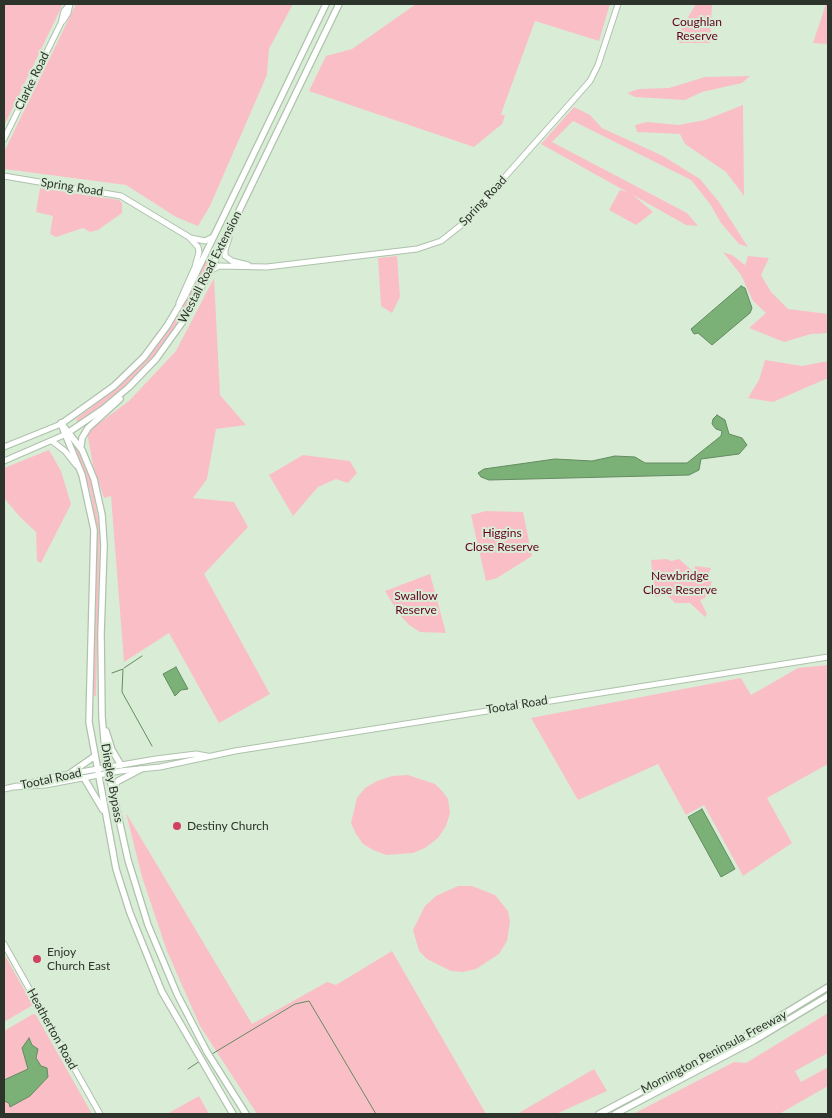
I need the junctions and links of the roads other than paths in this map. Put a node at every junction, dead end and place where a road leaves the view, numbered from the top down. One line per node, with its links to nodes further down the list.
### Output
1 (70, 4): 5 (main road, Clarke Road)
2 (326, 4): 9 (highway, Westall Road Extension)
3 (339, 4): 7 (highway, Westall Road Extension)
4 (618, 4): 10 (main road, Spring Road)
5 (4, 139)
6 (4, 176): 8 (main road, Spring Road)
7 (239, 211): 10 (main road, Spring Road); 11 (highway, Westall Road Extension)
8 (189, 237): 9 (main road); 12 (main road, Spring Road)
9 (213, 237): 12 (highway, Westall Road Extension)
10 (258, 267): 11 (main road, Spring Road)
11 (210, 270): 13 (highway, Westall Road Extension)
12 (176, 312): 14 (highway, Westall Road Extension)
13 (129, 388): 15 (highway, Westall Road Extension); 18 (highway)
14 (61, 424): 15 (highway); 17 (main road, Westall Road Extension)
15 (67, 433): 16 (main road, Westall Road Extension); 18 (highway, Dingley Bypass); 20 (highway, Dingley Bypass)
16 (52, 441): 19 (main road, Westall Road Extension); 20 (main road)
17 (4, 447)
18 (82, 450): 22 (highway, Dingley Bypass)
19 (4, 461)
20 (82, 475): 23 (highway, Dingley Bypass)
21 (828, 657): 24 (main road, Tootal Road)
22 (102, 717): 25 (highway); 27 (highway, Dingley Bypass)
23 (94, 756): 28 (highway, Dingley Bypass); 29 (highway)
24 (207, 756): 25 (main road, Tootal Road); 26 (main road, Tootal Road)
25 (121, 764): 27 (main road, Tootal Road)
26 (141, 769): 27 (main road, Tootal Road); 32 (highway)
27 (109, 770): 28 (main road, Tootal Road); 32 (highway, Dingley Bypass)
28 (98, 772): 29 (main road, Tootal Road); 30 (main road, Tootal Road); 34 (highway, Dingley Bypass)
29 (69, 774): 31 (main road, Tootal Road)
30 (84, 778): 31 (main road, Tootal Road); 34 (highway)
31 (14, 787): 33 (main road, Tootal Road)
32 (112, 788): 40 (highway, Dingley Bypass)
33 (4, 789)
34 (105, 814): 39 (highway, Dingley Bypass)
35 (4, 944): 38 (main road, Heatherton Road)
36 (828, 987): 41 (highway, Mornington Peninsula Freeway)
37 (828, 996): 42 (highway, Mornington Peninsula Freeway)
38 (100, 1114)
39 (233, 1114)
40 (246, 1114)
41 (599, 1114)
42 (615, 1114)

